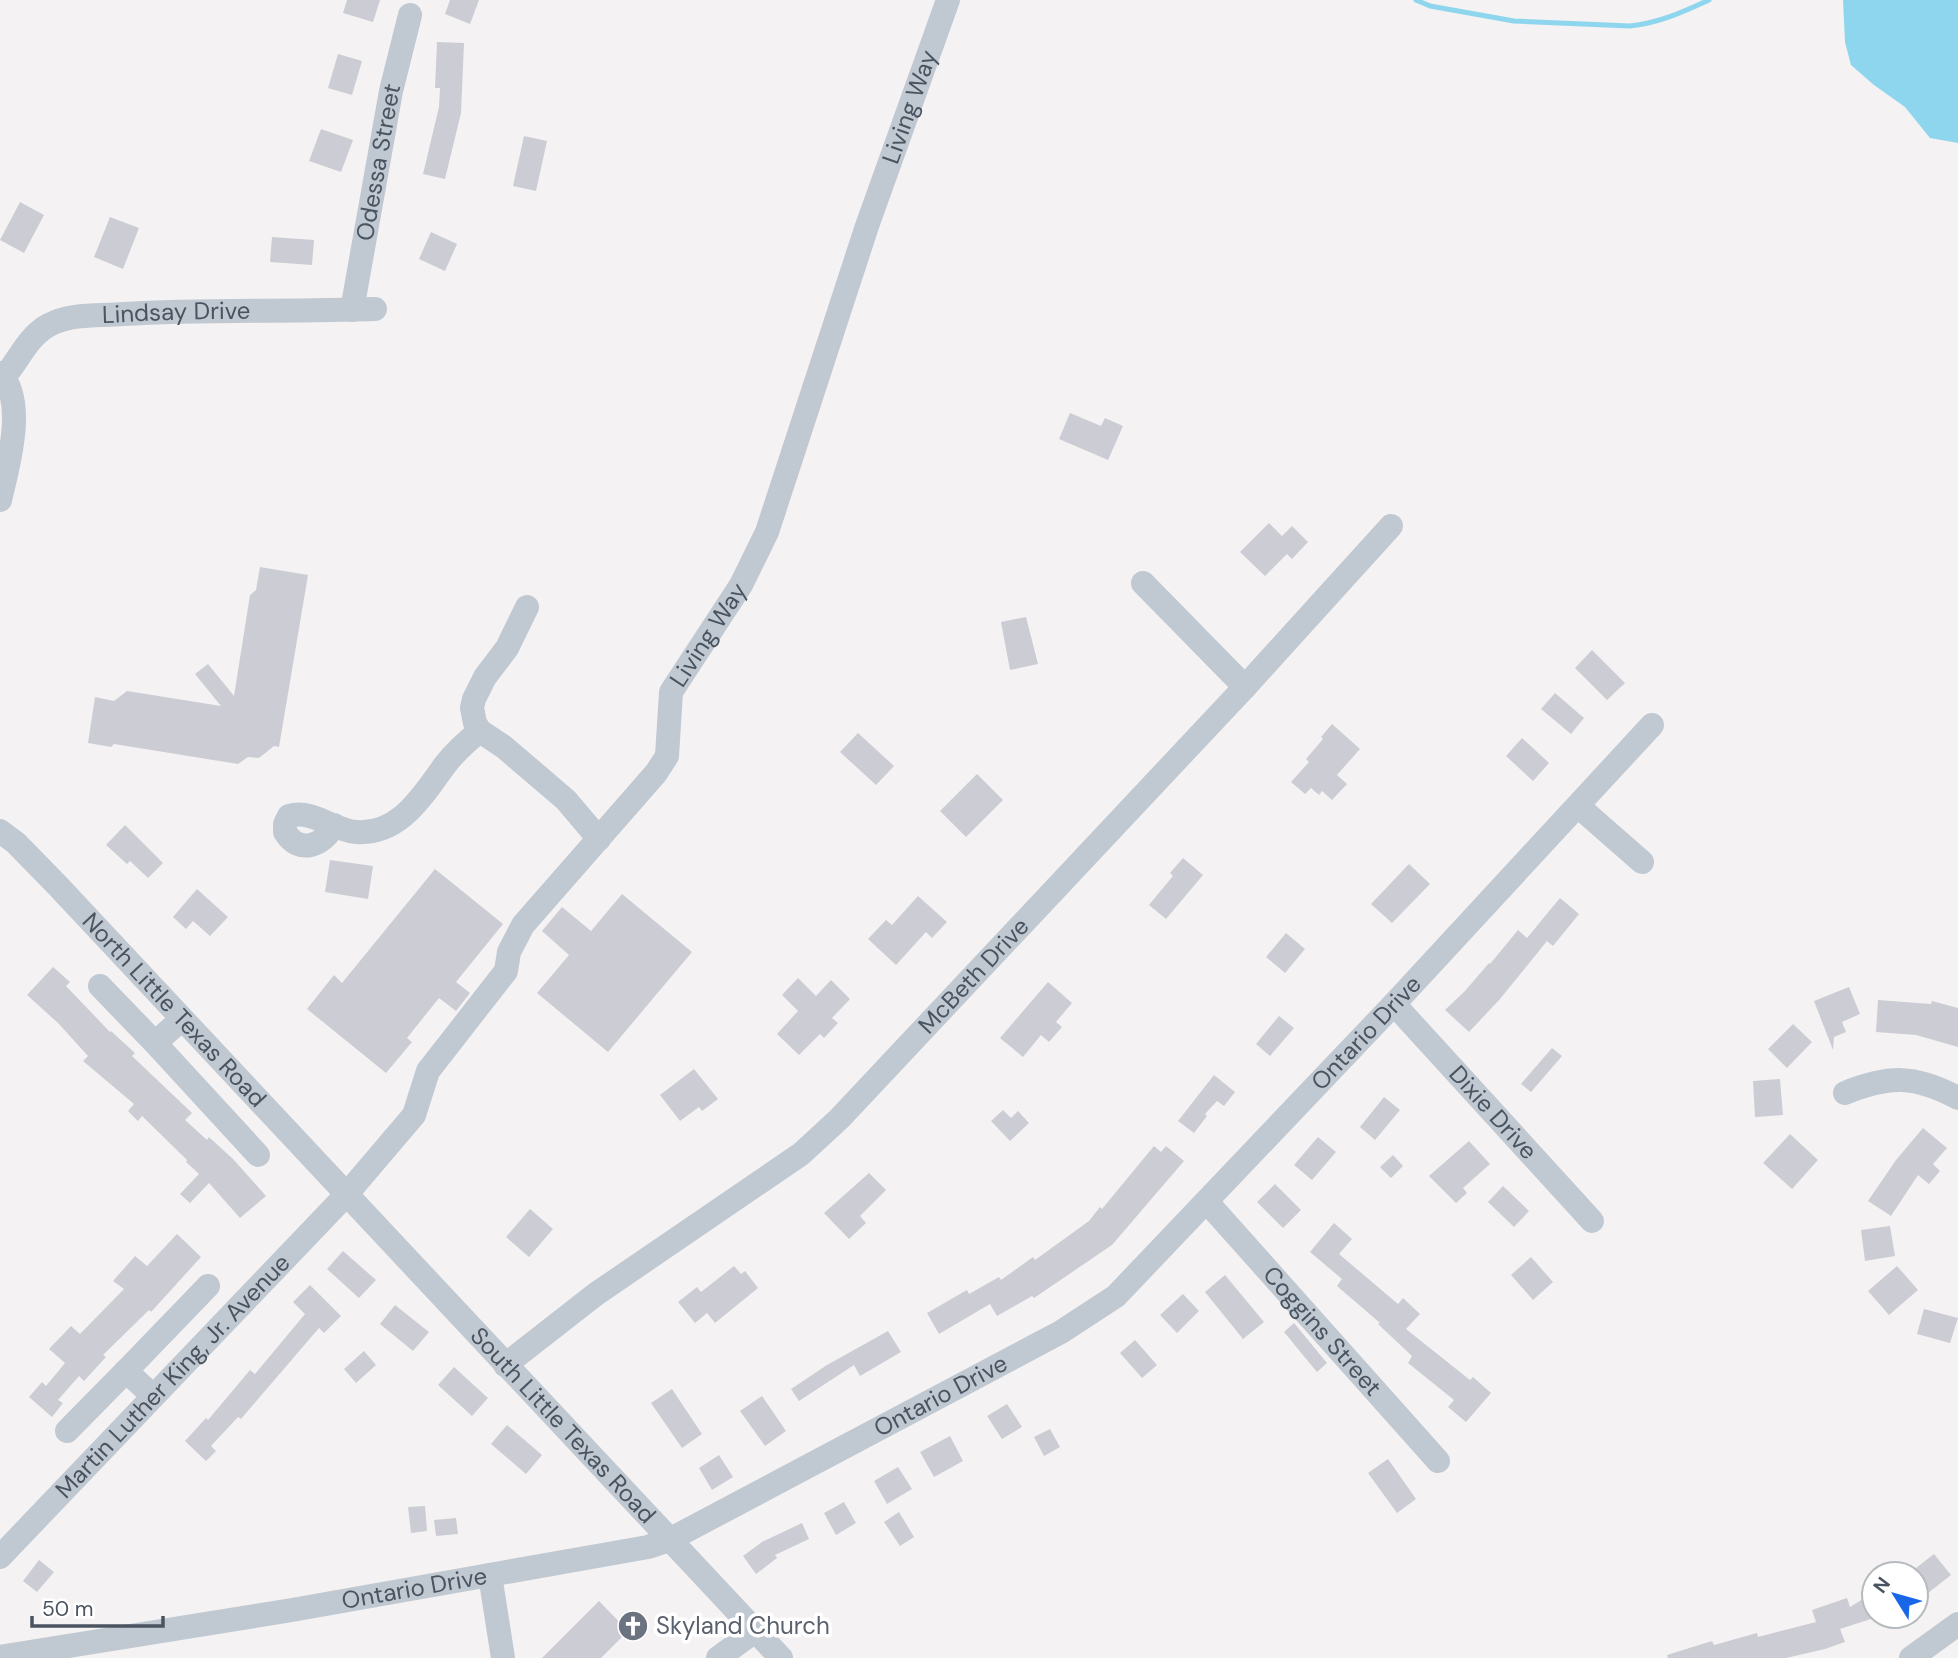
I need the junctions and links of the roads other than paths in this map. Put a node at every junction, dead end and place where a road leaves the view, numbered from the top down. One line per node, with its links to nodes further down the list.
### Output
1 (948, 0): 15 (street, Living Way)
2 (410, 15): 3 (street, Odessa Street)
3 (363, 309): 4 (street, Lindsay Drive)
4 (2, 375): 5 (street)
5 (0, 500)
6 (1391, 526): 9 (street, McBeth Drive)
7 (1143, 583): 9 (street)
8 (527, 607): 11 (street)
9 (1245, 687): 28 (street, McBeth Drive)
10 (1652, 725): 12 (street, Ontario Drive)
11 (480, 731): 13 (street); 15 (street)
12 (1578, 806): 16 (street); 18 (street, Ontario Drive)
13 (334, 825)
14 (0, 831): 19 (street, North Little Texas Road)
15 (598, 839): 24 (street, Living Way)
16 (1642, 862)
17 (100, 986): 20 (street)
18 (1394, 1004): 25 (street, Ontario Drive); 26 (street, Dixie Drive)
19 (182, 1019): 20 (street); 24 (street, North Little Texas Road)
20 (155, 1043): 23 (street)
21 (1845, 1093): 22 (street)
22 (1958, 1098)
23 (258, 1155)
24 (345, 1195): 28 (street, South Little Texas Road); 30 (street, Martin Luther King, Jr. Avenue)
25 (1207, 1202): 32 (street, Coggins Street); 33 (street, Ontario Drive)
26 (1592, 1221)
27 (208, 1286): 29 (street)
28 (505, 1364): 33 (street, South Little Texas Road)
29 (126, 1371): 30 (street); 31 (street)
30 (153, 1396): 34 (street, Martin Luther King, Jr. Avenue)
31 (67, 1431)
32 (1438, 1461)
33 (669, 1540): 35 (street, Ontario Drive); 37 (street, South Little Texas Road)
34 (0, 1557)
35 (490, 1575): 38 (street, Ontario Drive); 39 (street)
36 (1958, 1624): 42 (street)
37 (755, 1631): 40 (street); 41 (street, South Little Texas Road)
38 (0, 1657)
39 (503, 1658)
40 (718, 1658)
41 (781, 1658)
42 (1911, 1658)

